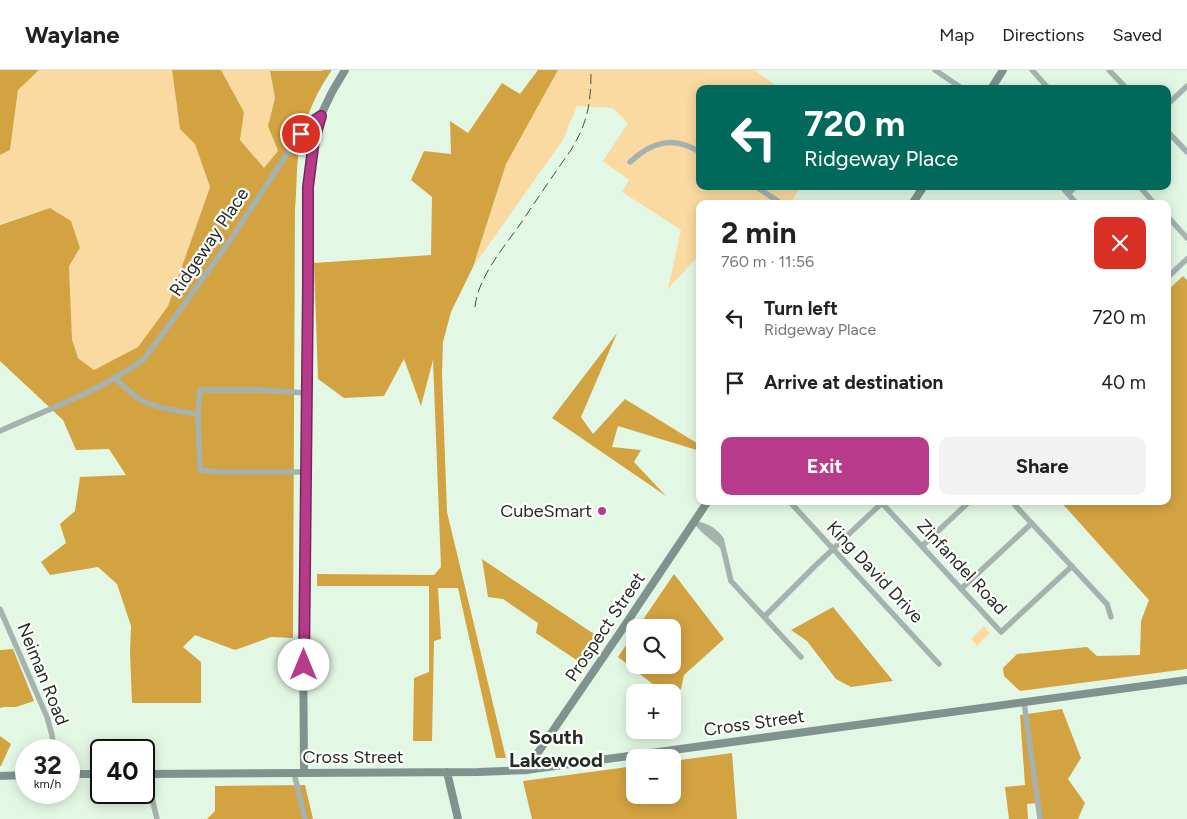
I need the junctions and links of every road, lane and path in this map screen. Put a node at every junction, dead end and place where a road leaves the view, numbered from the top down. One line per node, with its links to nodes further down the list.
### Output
1 (345, 70): 12 (street)
2 (936, 70): 6 (street)
3 (1003, 70): 7 (street)
4 (1032, 70): 8 (street)
5 (1109, 70): 9 (street)
6 (957, 85)
7 (994, 85)
8 (1045, 85)
9 (1123, 85)
10 (1187, 86): 11 (street)
11 (1171, 101)
12 (321, 116): 29 (street, Ridgeway Place); 30 (street)
13 (1171, 135): 15 (street)
14 (696, 150): 16 (street)
15 (1187, 152)
16 (630, 162)
17 (761, 190): 22 (street)
18 (1064, 190): 21 (street)
19 (1072, 190): 21 (street)
20 (1143, 190): 24 (street)
21 (1068, 194): 23 (street)
22 (776, 200)
23 (1073, 200)
24 (1151, 200)
25 (1171, 220): 26 (street)
26 (1187, 238)
27 (1187, 259): 28 (street)
28 (1171, 274)
29 (114, 377): 31 (street); 32 (street, Ridgeway Place)
30 (307, 393): 31 (street); 33 (street)
31 (198, 414): 33 (street)
32 (0, 431)
33 (306, 472): 57 (street)
34 (706, 505): 40 (street, Prospect Street)
35 (793, 505): 43 (street, King David Drive)
36 (879, 505): 43 (street)
37 (885, 505): 42 (street, Zinfandel Road)
38 (966, 505): 42 (street)
39 (1016, 505): 41 (street)
40 (696, 523): 47 (street); 54 (street, Prospect Street)
41 (1032, 523): 44 (street); 45 (street)
42 (922, 546): 45 (street, Zinfandel Road)
43 (833, 549): 47 (street); 50 (street, King David Drive)
44 (1072, 566): 45 (street, Zinfandel Road); 48 (street)
45 (961, 589)
46 (0, 610): 53 (street, Neiman Road)
47 (764, 617): 49 (street)
48 (1111, 617)
49 (801, 657)
50 (939, 664)
51 (1187, 680): 52 (street, Cross Street)
52 (1024, 702): 54 (street, Cross Street); 65 (street)
53 (53, 739)
54 (526, 770): 55 (street, Cross Street)
55 (447, 772): 57 (street, Cross Street); 64 (street)
56 (294, 773): 57 (street, Cross Street); 58 (street, Cross Street); 63 (street)
57 (304, 773)
58 (155, 774)
59 (15, 775): 60 (street)
60 (0, 776)
61 (153, 804): 62 (street)
62 (157, 819)
63 (305, 819)
64 (458, 819)
65 (1040, 819)

